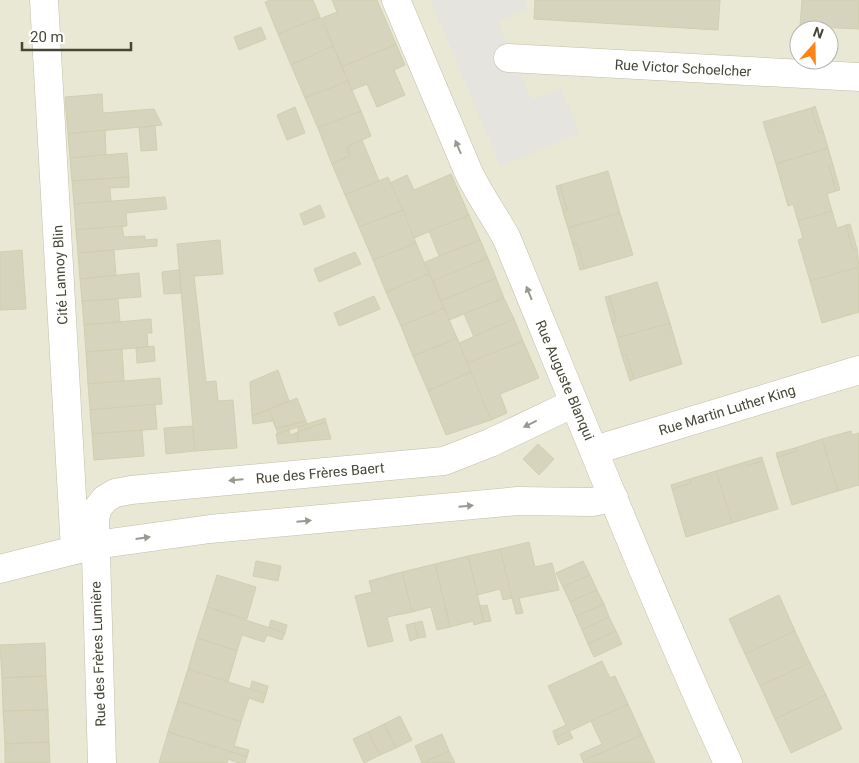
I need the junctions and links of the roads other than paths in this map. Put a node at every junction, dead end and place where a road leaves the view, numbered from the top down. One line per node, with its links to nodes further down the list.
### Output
1 (44, 0): 9 (street, Cité Lannoy Blin)
2 (396, 0): 6 (street, Rue Auguste Blanqui, one-way to 2)
3 (508, 58): 4 (street, Rue Victor Schoelcher)
4 (859, 77)
5 (859, 370): 7 (street, Rue Martin Luther King)
6 (574, 403): 7 (street, Rue Auguste Blanqui); 9 (street, Rue des Frères Baert, one-way to 9)
7 (594, 450): 8 (street, Rue Auguste Blanqui)
8 (614, 498): 9 (street, one-way to 8); 12 (street, Rue Auguste Blanqui)
9 (85, 548): 10 (street); 11 (street, Rue des Frères Lumière)
10 (0, 569)
11 (102, 763)
12 (728, 763)

